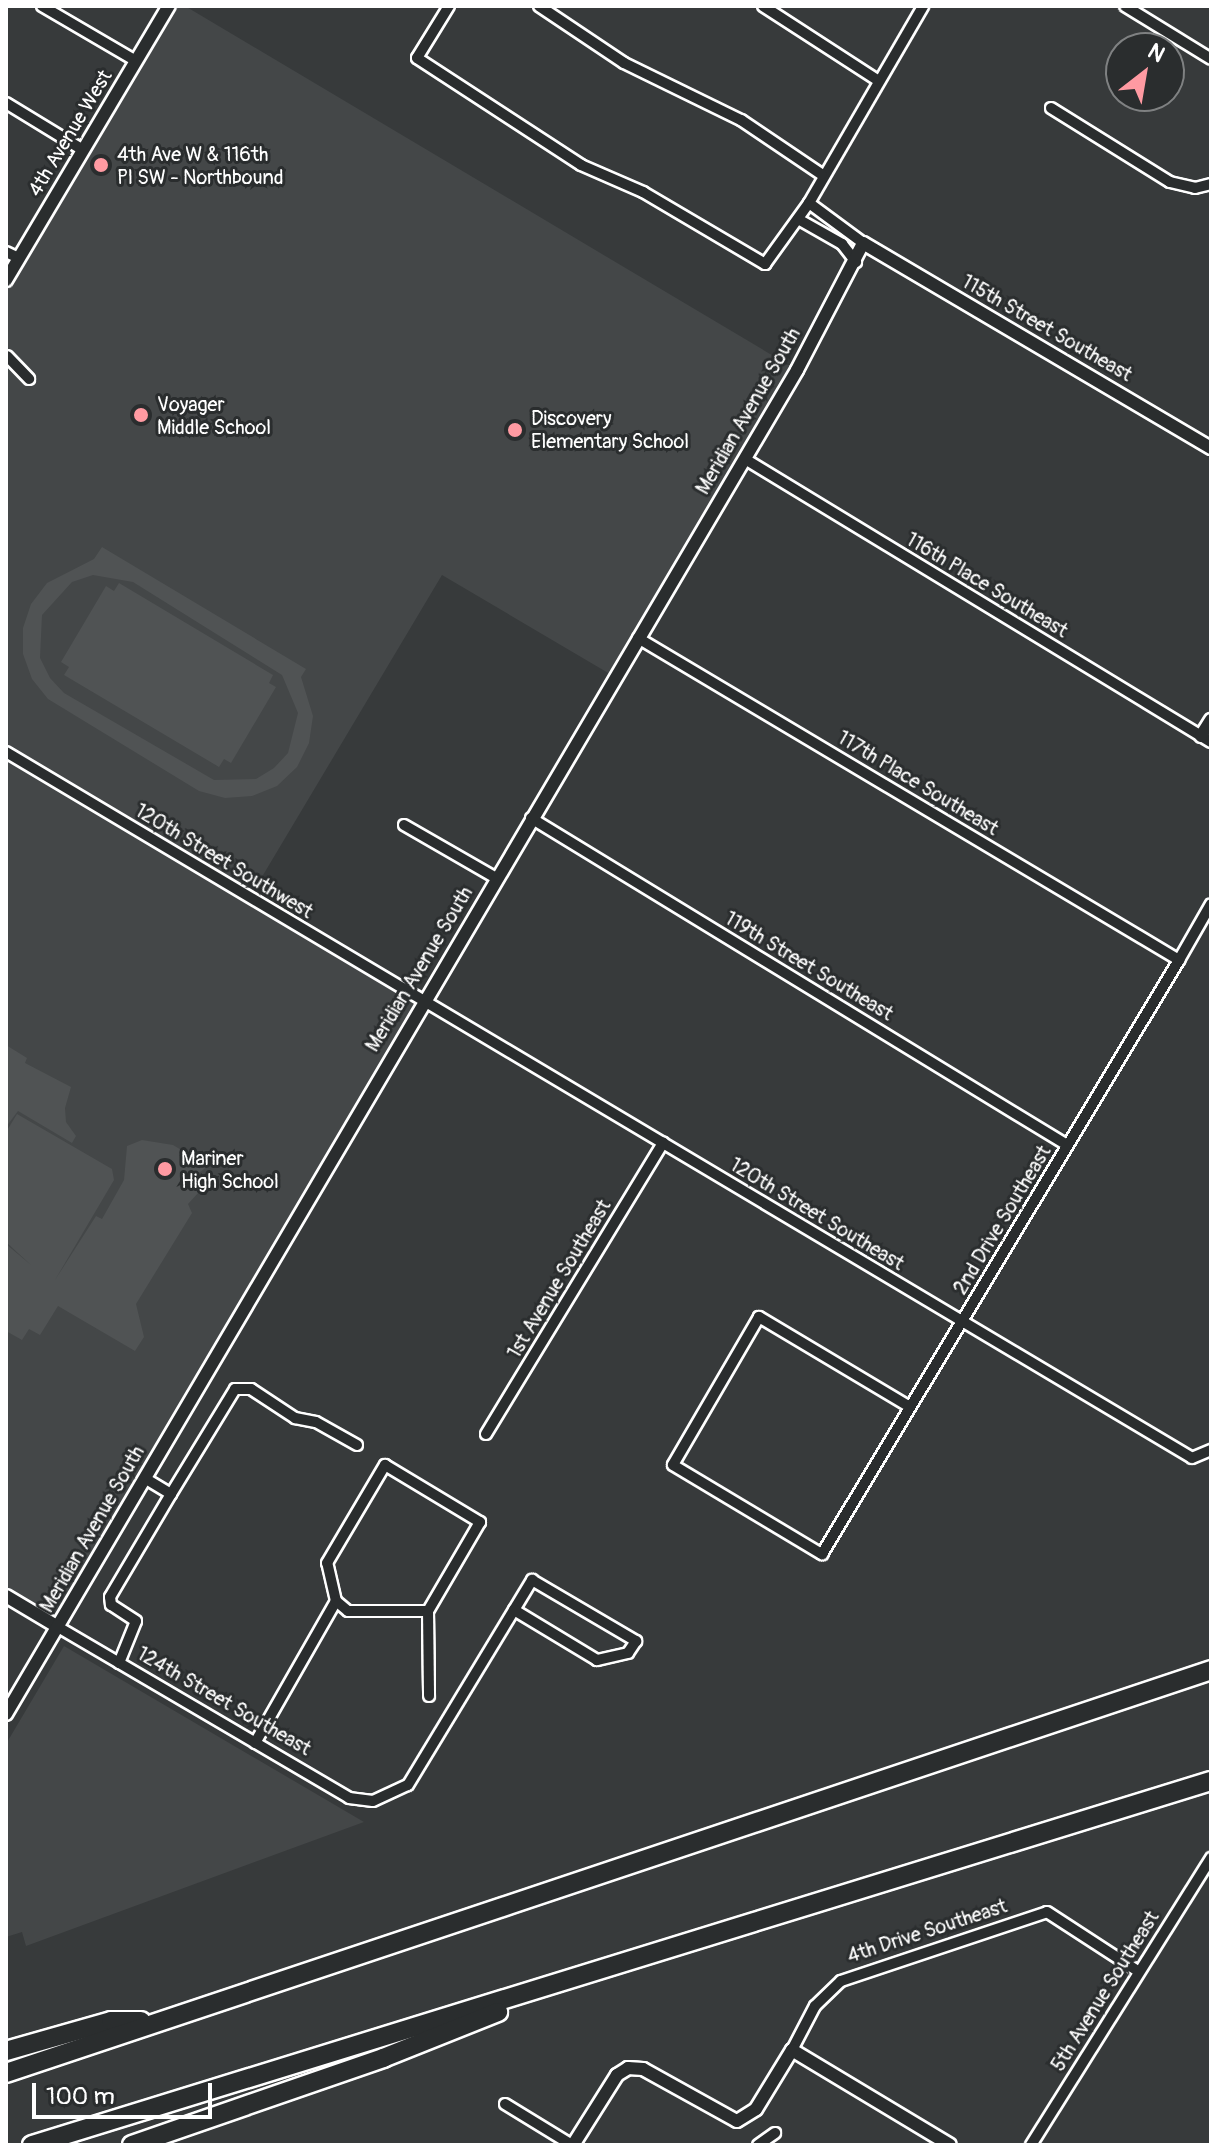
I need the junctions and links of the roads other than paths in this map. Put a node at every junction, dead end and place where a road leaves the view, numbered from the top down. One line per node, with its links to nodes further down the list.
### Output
1 (42, 6): 9 (street)
2 (169, 6): 9 (street, 4th Avenue West)
3 (449, 6): 17 (street)
4 (539, 6): 14 (street)
5 (763, 6): 10 (street)
6 (923, 6): 10 (street)
7 (1125, 6): 8 (street)
8 (1211, 59)
9 (136, 61): 13 (street, 4th Avenue West)
10 (876, 79): 14 (street)
11 (6, 103): 13 (street)
12 (1051, 108): 15 (street)
13 (83, 150): 20 (street, 4th Avenue West)
14 (821, 174): 16 (street)
15 (1211, 184)
16 (809, 203): 17 (street); 18 (street)
17 (798, 219): 21 (street)
18 (863, 243): 21 (street, Meridian Avenue South); 25 (street, 115th Street Southeast)
19 (6, 252): 20 (street)
20 (19, 258): 22 (street, 4th Avenue West)
21 (856, 262): 26 (street, Meridian Avenue South)
22 (6, 280)
23 (7, 356): 24 (street)
24 (29, 379)
25 (1211, 448)
26 (745, 459): 27 (street, Meridian Avenue South); 29 (street, 116th Place Southeast)
27 (638, 638): 31 (street, Meridian Avenue South); 35 (street, 117th Place Southeast)
28 (1211, 720): 29 (street)
29 (1206, 739)
30 (6, 752): 36 (street, 120th Street Southwest)
31 (531, 818): 33 (street, Meridian Avenue South); 38 (street, 119th Street Southeast)
32 (404, 825): 33 (street)
33 (496, 878): 36 (street, Meridian Avenue South)
34 (1211, 904): 35 (street, 2nd Drive Southeast)
35 (1179, 960): 38 (street, 2nd Drive Southeast)
36 (422, 1002): 37 (street, 120th Street Southeast); 44 (street, Meridian Avenue South)
37 (663, 1143): 39 (street, 120th Street Southeast); 41 (street, 1st Avenue Southeast)
38 (1067, 1145): 39 (street, 2nd Drive Southeast)
39 (962, 1322): 40 (street, 2nd Drive Southeast); 43 (street, 120th Street Southeast)
40 (910, 1407): 40 (street, 2nd Drive Southeast)
41 (486, 1434)
42 (357, 1445): 45 (street)
43 (1211, 1450)
44 (144, 1478): 45 (street); 50 (street, Meridian Avenue South)
45 (171, 1494): 51 (street)
46 (6, 1596): 50 (street)
47 (336, 1601): 49 (street); 49 (street); 55 (street)
48 (514, 1610): 48 (street); 55 (street, 124th Street Southeast)
49 (428, 1611): 53 (street)
50 (58, 1627): 51 (street, 124th Street Southeast); 54 (street, Meridian Avenue South)
51 (119, 1663): 55 (street, 124th Street Southeast)
52 (1211, 1670): 60 (highway)
53 (429, 1696)
54 (6, 1714)
55 (255, 1743)
56 (1211, 1781): 58 (highway)
57 (1211, 1858): 59 (street, 5th Avenue Southeast)
58 (616, 1965): 67 (highway); 68 (highway)
59 (1138, 1971): 61 (street, 4th Drive Southeast); 71 (street, 5th Avenue Southeast)
60 (155, 2021): 62 (highway); 63 (highway)
61 (792, 2050): 69 (street, 4th Drive Southeast); 70 (street)
62 (6, 2051)
63 (6, 2073)
64 (505, 2104): 69 (street)
65 (775, 2133): 66 (street)
66 (761, 2144)
67 (32, 2145)
68 (132, 2145)
69 (572, 2145)
70 (950, 2145)
71 (1031, 2145)

